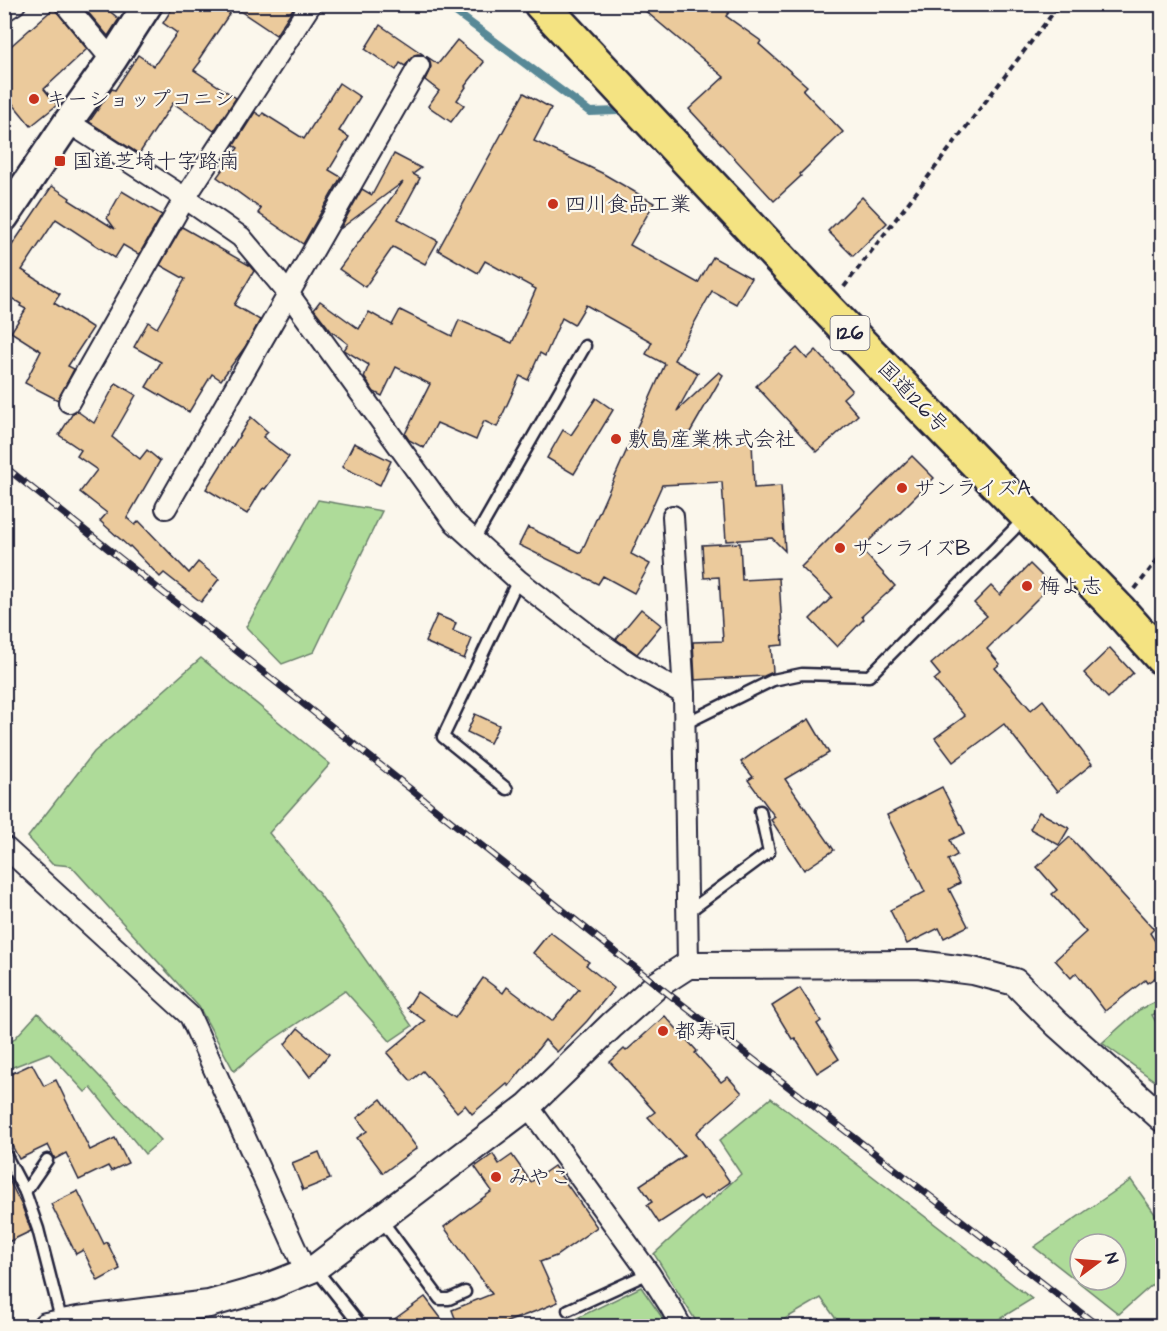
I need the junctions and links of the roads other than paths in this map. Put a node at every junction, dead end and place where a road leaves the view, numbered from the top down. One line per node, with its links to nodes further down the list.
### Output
1 (15, 4): 6 (street)
2 (65, 4): 7 (street)
3 (148, 4): 7 (main road)
4 (311, 4): 10 (street)
5 (541, 4): 17 (highway, 国道126号 / 126)
6 (4, 11)
7 (112, 60): 9 (main road)
8 (419, 66): 12 (street)
9 (68, 122): 10 (street); 11 (main road)
10 (185, 198): 12 (street); 14 (street)
11 (4, 217)
12 (288, 293): 15 (street); 18 (street)
13 (585, 346): 18 (lane)
14 (69, 402)
15 (166, 508)
16 (673, 516): 21 (street)
17 (1028, 516): 20 (highway, 国道126号 / 126); 22 (lane)
18 (474, 540): 19 (street)
19 (518, 580): 21 (street); 23 (lane)
20 (1162, 658)
21 (684, 694): 22 (street)
22 (684, 724): 26 (street)
23 (507, 789)
24 (760, 811): 26 (lane)
25 (6, 848): 34 (street)
26 (688, 912): 27 (street)
27 (688, 965): 28 (street); 29 (street)
28 (528, 1106): 33 (street); 35 (street)
29 (1162, 1118)
30 (4, 1152): 32 (lane)
31 (47, 1160): 32 (lane)
32 (25, 1192): 38 (lane)
33 (380, 1218): 34 (street); 36 (lane)
34 (310, 1270): 38 (street); 39 (lane)
35 (649, 1273): 37 (lane); 40 (street)
36 (465, 1292)
37 (568, 1310)
38 (54, 1325)
39 (361, 1326)
40 (681, 1326)

